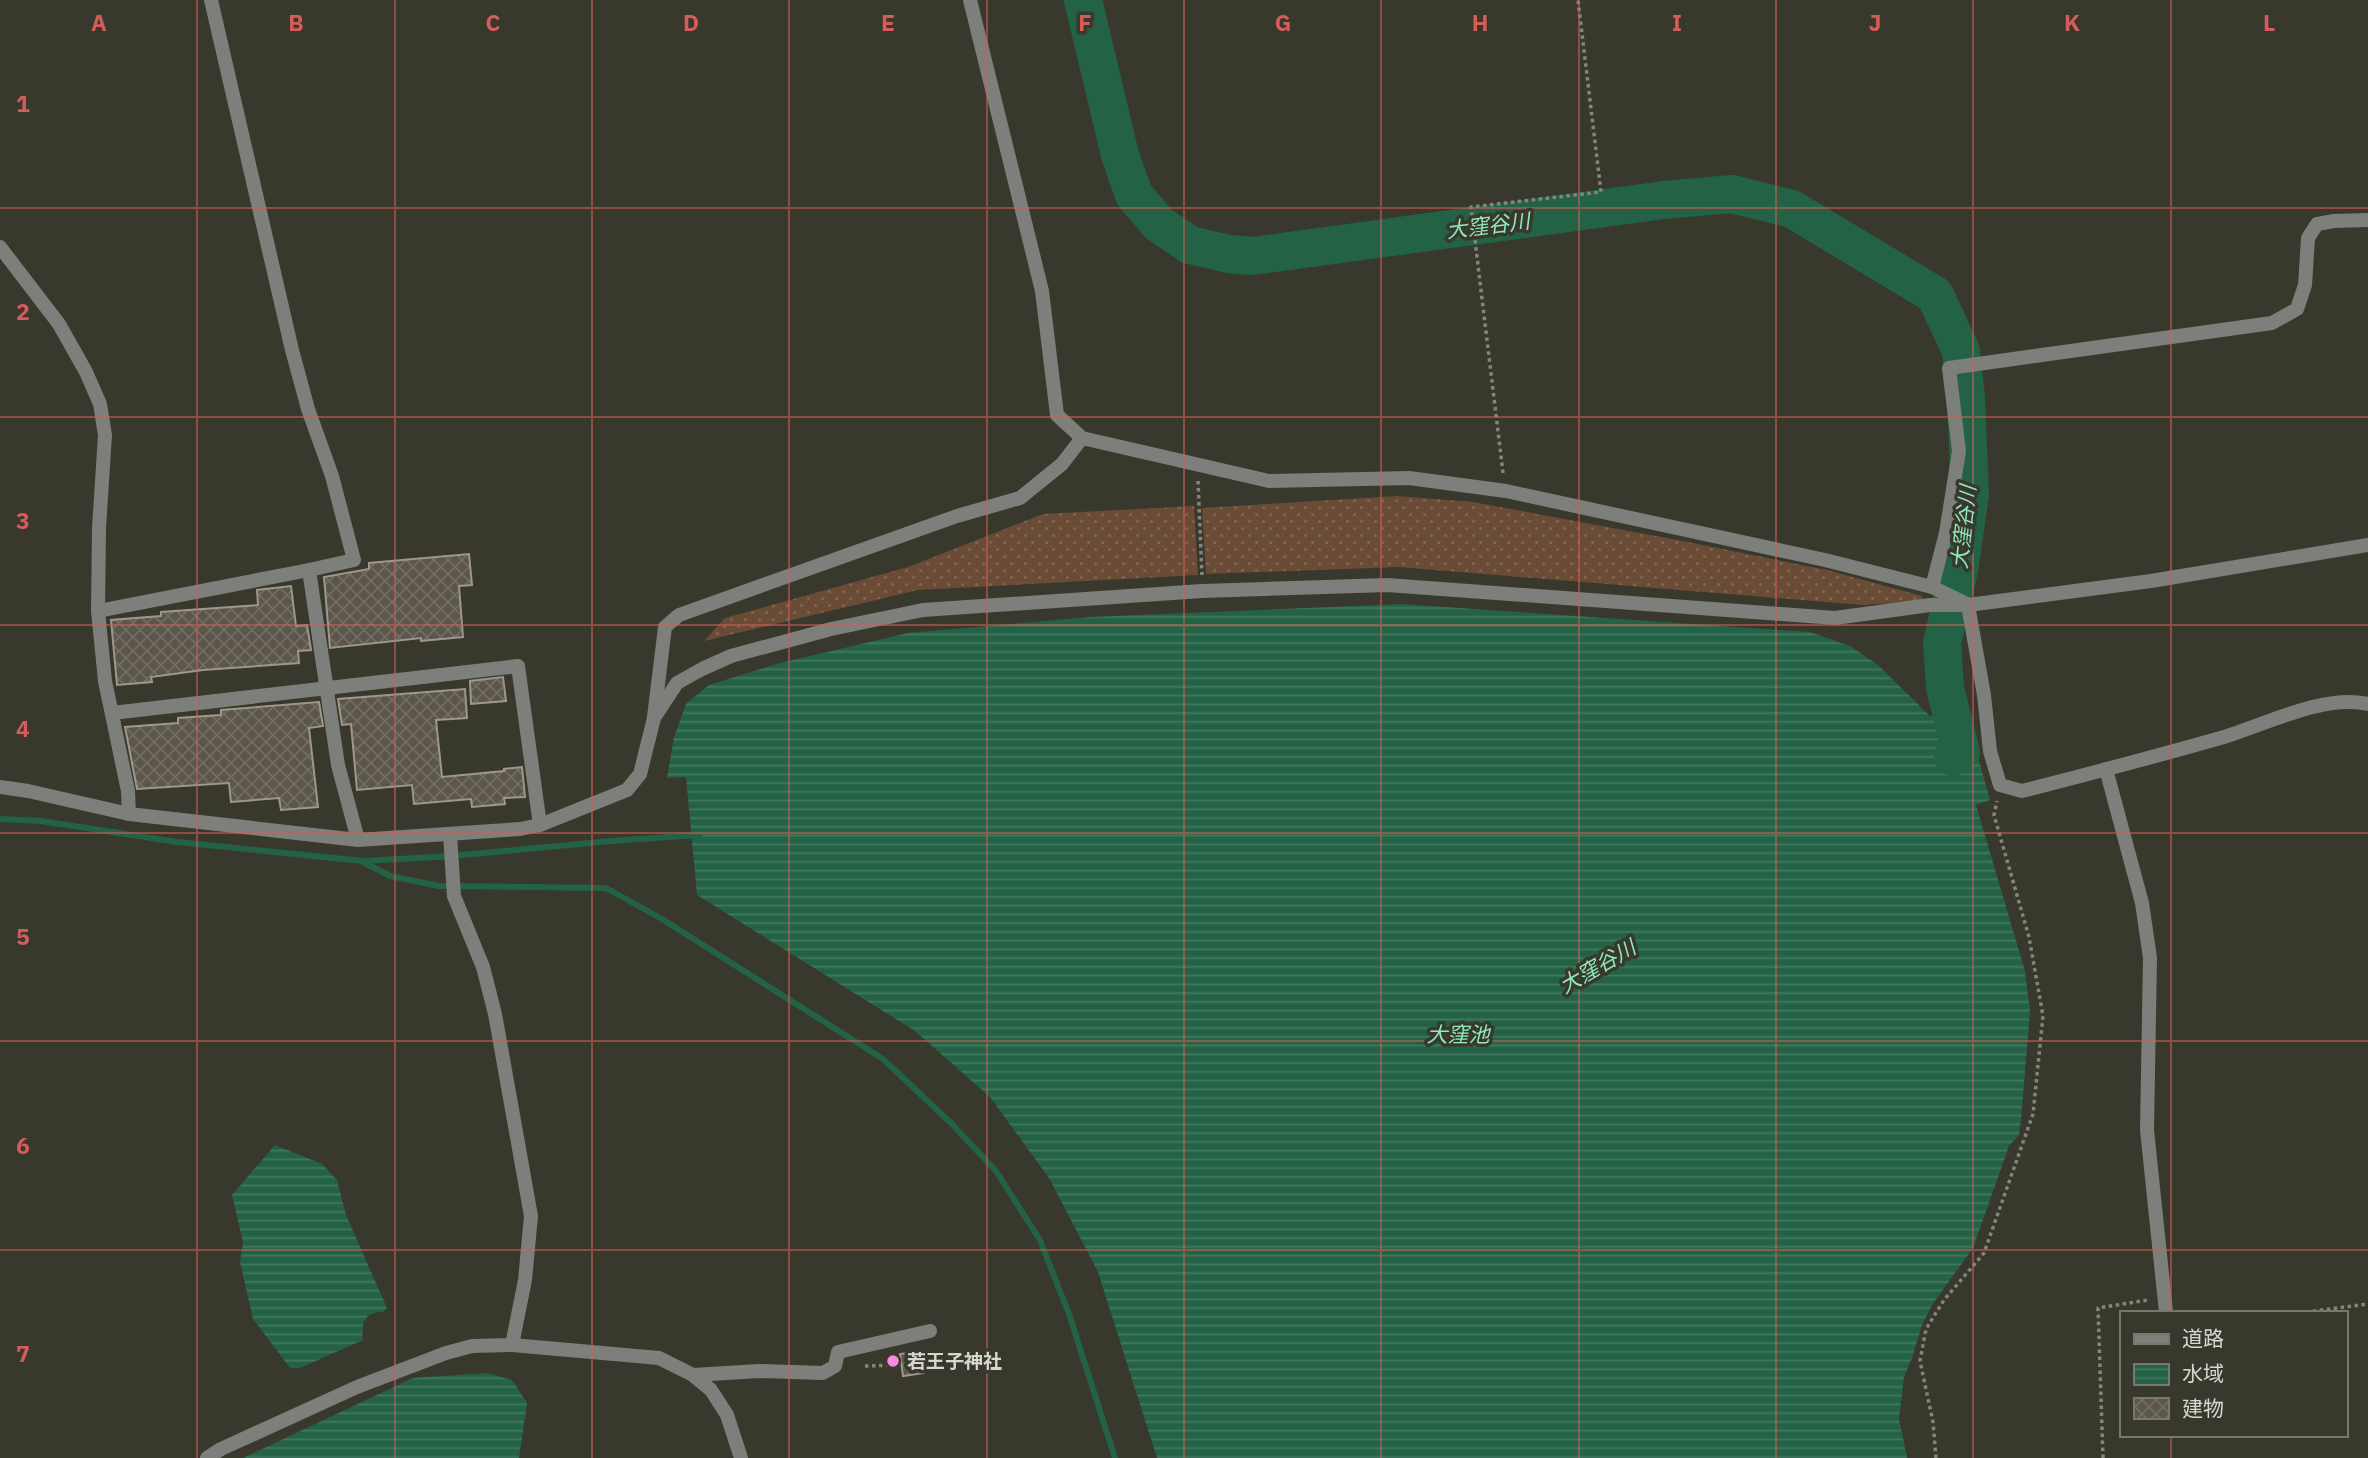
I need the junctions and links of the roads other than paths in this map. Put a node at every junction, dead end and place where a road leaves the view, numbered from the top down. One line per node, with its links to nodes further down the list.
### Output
1 (211, 0): 7 (street)
2 (970, 0): 5 (street)
3 (2368, 220): 8 (street)
4 (0, 247): 10 (street)
5 (1082, 438): 8 (street); 14 (street)
6 (2368, 545): 9 (street)
7 (309, 570): 10 (street); 11 (street)
8 (1939, 595): 9 (street); 14 (street)
9 (1965, 604): 15 (street)
10 (98, 611): 13 (street)
11 (326, 687): 13 (street); 18 (street); 20 (street)
12 (2368, 704): 15 (street)
13 (112, 713): 17 (street)
14 (654, 718): 18 (street)
15 (2106, 769): 21 (street)
16 (0, 788): 17 (street)
17 (129, 814): 20 (street)
18 (540, 825): 19 (street)
19 (450, 838): 20 (street); 23 (street)
20 (358, 840)
21 (2166, 1311)
22 (930, 1331): 24 (street)
23 (512, 1345): 24 (street); 25 (street)
24 (693, 1375): 26 (street)
25 (208, 1458)
26 (741, 1458)

